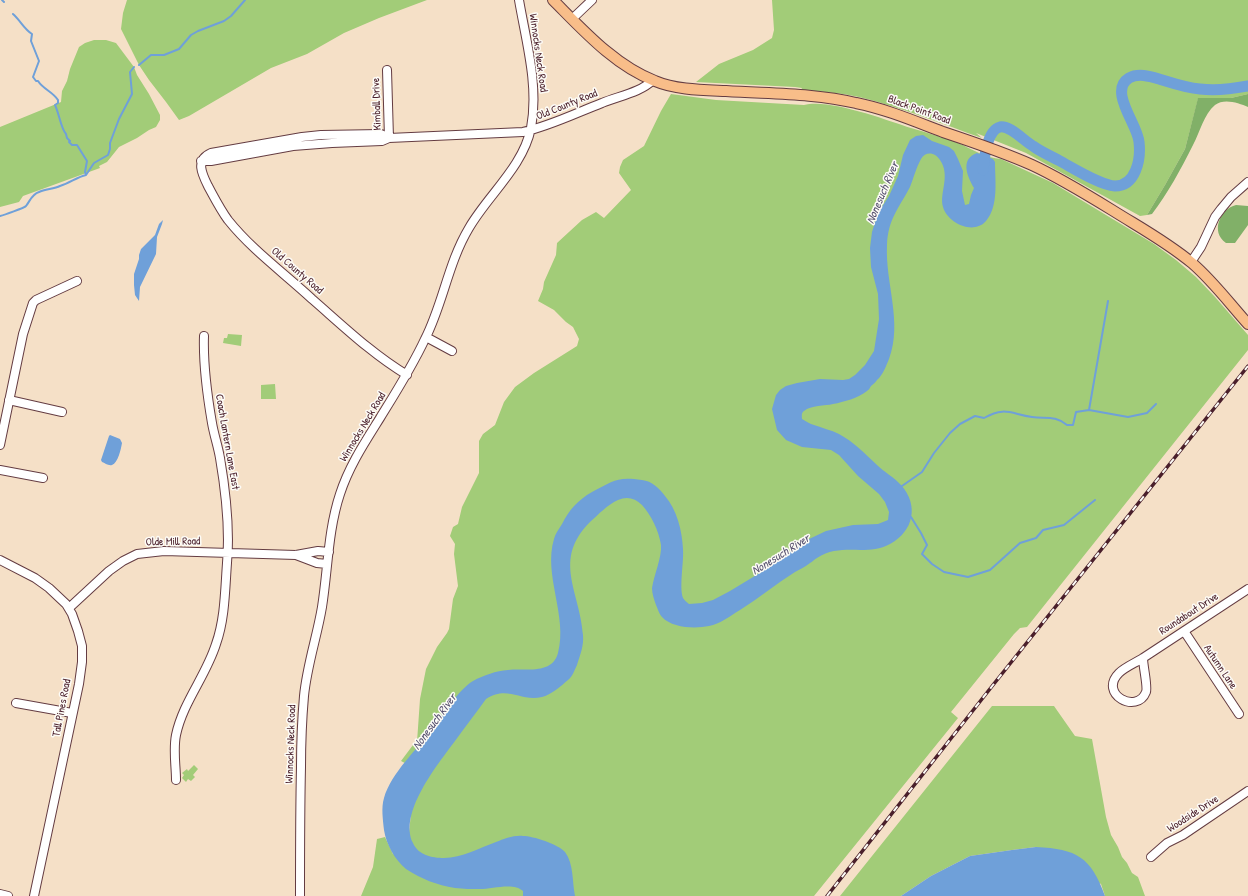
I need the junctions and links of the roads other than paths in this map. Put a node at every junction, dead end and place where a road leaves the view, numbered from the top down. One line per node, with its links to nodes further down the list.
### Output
1 (519, 0): 7 (street, Winnocks Neck Road)
2 (553, 0): 4 (main road, Black Point Road)
3 (592, 0): 4 (street)
4 (572, 19): 6 (main road, Black Point Road)
5 (387, 70): 8 (street, Kimball Drive)
6 (653, 80): 7 (street, Old County Road); 10 (main road, Black Point Road)
7 (531, 130): 8 (street, Old County Road); 14 (street, Winnocks Neck Road)
8 (389, 138): 16 (street, Old County Road)
9 (1248, 182): 10 (street)
10 (1191, 262): 12 (main road, Black Point Road)
11 (77, 281): 17 (street)
12 (1248, 324)
13 (204, 336): 23 (street, Coach Lantern Lane East)
14 (426, 337): 15 (street); 16 (street, Winnocks Neck Road)
15 (452, 351)
16 (407, 375): 22 (street, Winnocks Neck Road)
17 (9, 400): 18 (street); 19 (street)
18 (62, 412)
19 (0, 445)
20 (0, 470): 21 (street)
21 (44, 478)
22 (328, 552): 24 (street, Olde Mill Road); 26 (street, Winnocks Neck Road)
23 (228, 553): 24 (street, Olde Mill Road); 28 (street, Olde Mill Road); 34 (street, Coach Lantern Lane East)
24 (296, 555): 26 (street, Olde Mill Road)
25 (0, 560): 28 (street, Tall Pines Road)
26 (327, 564): 40 (street, Winnocks Neck Road)
27 (1248, 589): 29 (street, Roundabout Drive)
28 (69, 608): 32 (street, Tall Pines Road)
29 (1184, 631): 30 (street, Roundabout Drive); 33 (street, Autumn Lane)
30 (1143, 658): 30 (street, Roundabout Drive)
31 (16, 703): 32 (street)
32 (72, 713): 39 (street, Tall Pines Road)
33 (1239, 714)
34 (176, 780)
35 (1248, 791): 36 (street, Woodside Drive)
36 (1151, 856)
37 (0, 894): 38 (street)
38 (8, 896)
39 (34, 896)
40 (300, 896)

